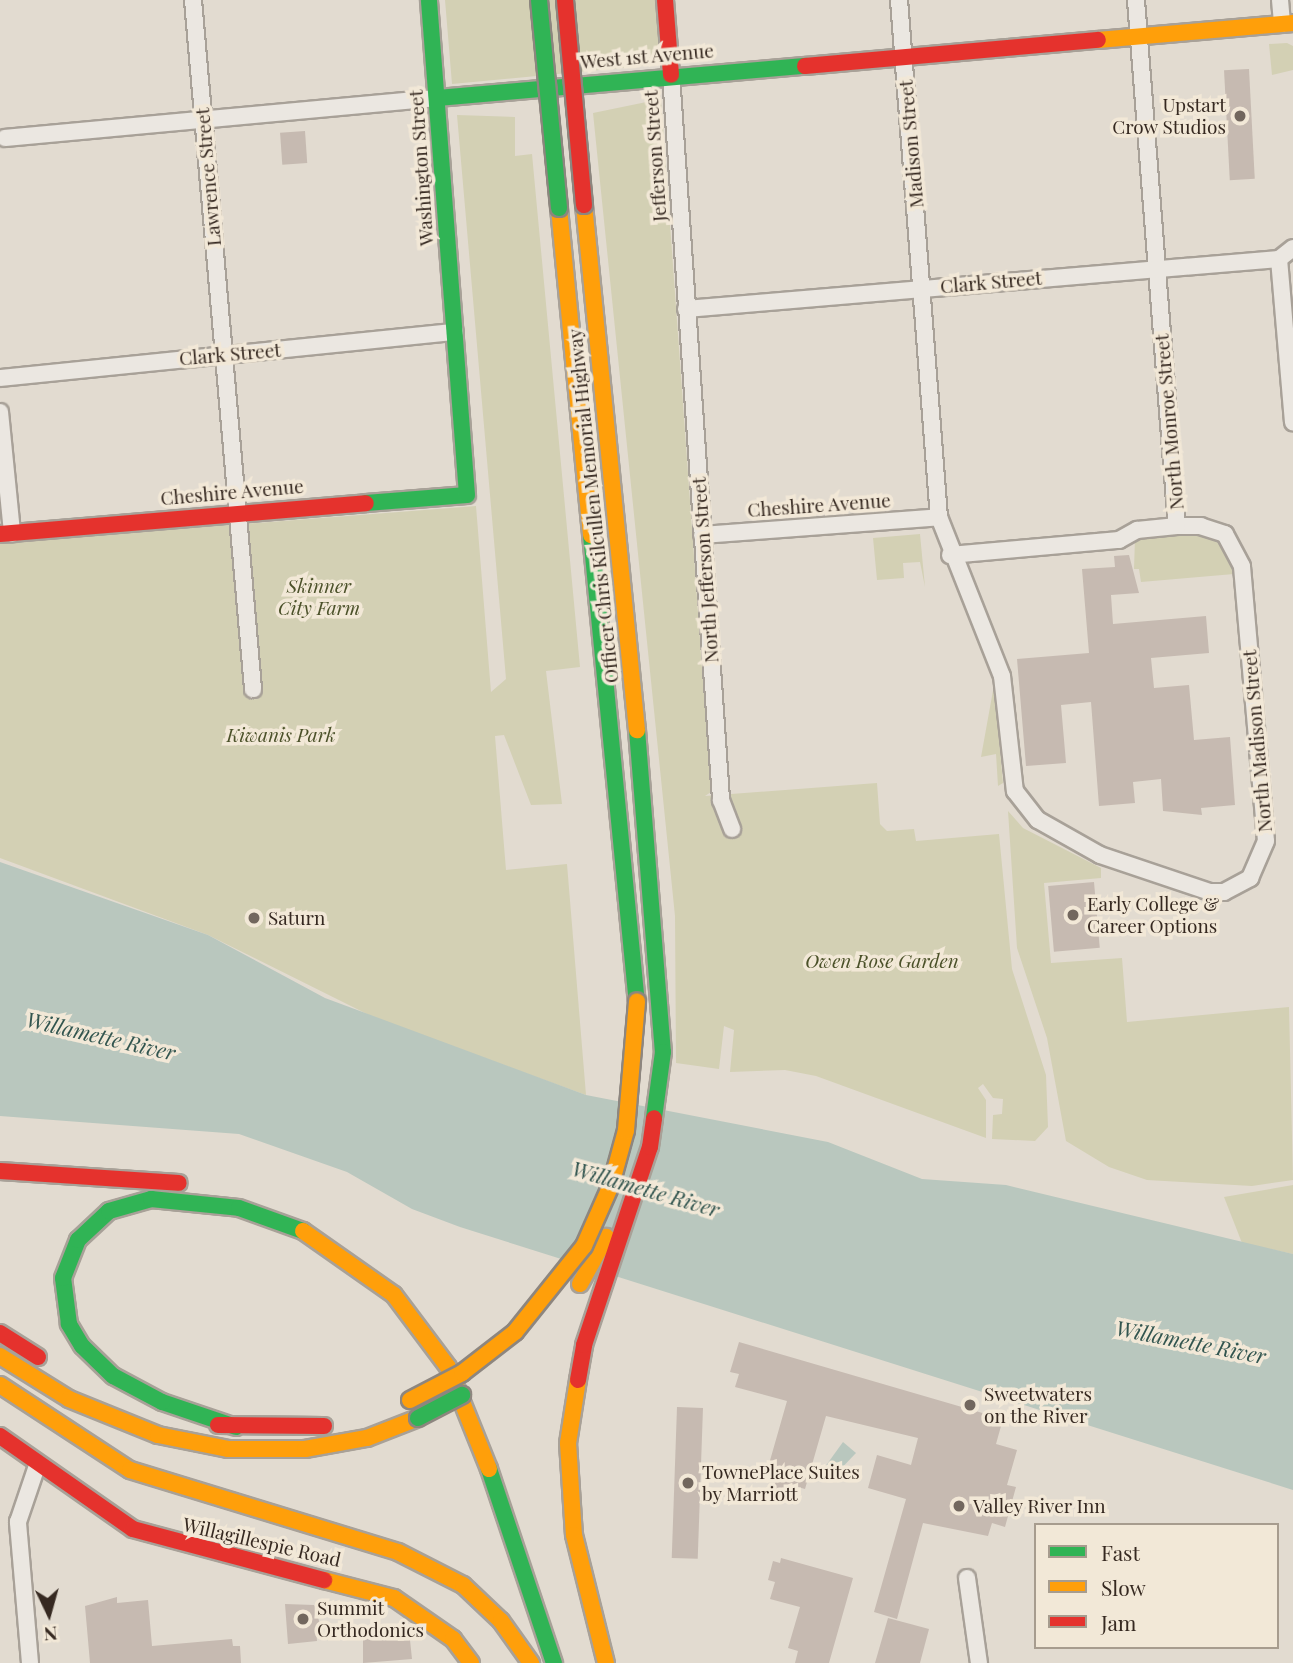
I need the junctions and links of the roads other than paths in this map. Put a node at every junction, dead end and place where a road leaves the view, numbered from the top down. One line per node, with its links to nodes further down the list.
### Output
1 (193, 0): 14 (street, Lawrence Street)
2 (429, 0): 13 (main road, Washington Street)
3 (539, 0): 49 (main road, Officer Chris Kilcullen Memorial Highway, bridge)
4 (565, 0): 36 (main road, Officer Chris Kilcullen Memorial Highway, bridge)
5 (665, 0): 12 (main road, Jefferson Street)
6 (899, 0): 11 (street, Madison Street)
7 (1136, 0): 10 (street, North Monroe Street)
8 (1280, 0): 9 (street)
9 (1288, 24): 10 (main road, West 1st Avenue)
10 (1139, 36): 11 (main road, West 1st Avenue); 18 (street, North Monroe Street)
11 (904, 54): 12 (main road, West 1st Avenue); 19 (street, Madison Street)
12 (671, 75): 13 (main road, West 1st Avenue); 20 (street, Jefferson Street)
13 (437, 98): 14 (street, West 1st Avenue); 21 (main road, Washington Street)
14 (203, 119): 15 (street, West 1st Avenue); 22 (street, Lawrence Street)
15 (5, 138)
16 (1293, 248): 17 (street)
17 (1279, 259): 18 (street, Clark Street); 25 (street)
18 (1157, 269): 19 (street, Clark Street); 29 (street, North Monroe Street)
19 (921, 288): 20 (street, Clark Street); 28 (street, North Madison Street)
20 (686, 309): 32 (street, North Jefferson Street)
21 (455, 332): 22 (street, Clark Street); 26 (main road, Washington Street)
22 (223, 354): 23 (street, Clark Street); 27 (street, Lawrence Street)
23 (2, 377)
24 (0, 412): 30 (street)
25 (1293, 422)
26 (467, 495): 27 (main road, Cheshire Avenue)
27 (237, 512): 30 (main road, Cheshire Avenue); 34 (street, Lawrence Street)
28 (939, 517): 32 (street, Cheshire Avenue); 33 (street, North Madison Street)
29 (1177, 526): 31 (street, North Monroe Street); 33 (street)
30 (6, 533)
31 (1224, 534): 33 (street, North Madison Street)
32 (702, 535): 35 (street, North Jefferson Street)
33 (950, 555)
34 (253, 689)
35 (732, 829)
36 (660, 1008): 40 (main road); 60 (main road)
37 (0, 1171): 38 (main road)
38 (342, 1235)
39 (360, 1248): 59 (main road)
40 (568, 1301)
41 (541, 1330): 44 (main road)
42 (0, 1333): 45 (main road)
43 (0, 1356): 47 (main road, bridge)
44 (508, 1361)
45 (57, 1368)
46 (0, 1385): 57 (main road)
47 (476, 1386)
48 (103, 1392): 51 (main road)
49 (404, 1403)
50 (337, 1424): 51 (main road)
51 (236, 1427): 58 (main road)
52 (0, 1436): 53 (main road, Willagillespie Road)
53 (37, 1466): 55 (street); 56 (main road, Willagillespie Road)
54 (967, 1578): 61 (street)
55 (30, 1663)
56 (471, 1663)
57 (531, 1663)
58 (554, 1663)
59 (567, 1663)
60 (608, 1663)
61 (979, 1663)

